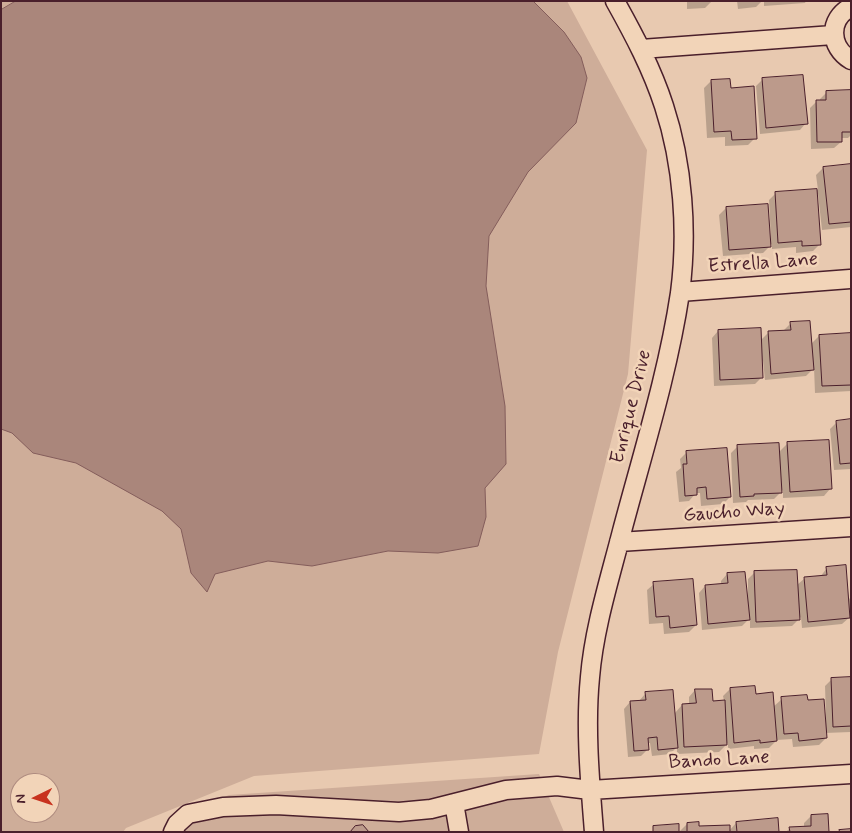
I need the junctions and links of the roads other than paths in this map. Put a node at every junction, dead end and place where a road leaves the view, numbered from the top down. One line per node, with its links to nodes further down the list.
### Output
1 (615, 1): 4 (street, Enrique Drive)
2 (851, 7): 3 (street)
3 (834, 34): 4 (street); 5 (street)
4 (641, 49): 7 (street, Enrique Drive)
5 (851, 60)
6 (850, 279): 7 (street, Estrella Lane)
7 (680, 292): 9 (street, Enrique Drive)
8 (851, 527): 9 (street, Gaucho Way)
9 (619, 542): 11 (street, Enrique Drive)
10 (851, 774): 11 (street, Bando Lane)
11 (590, 790): 12 (street, Bando Lane); 15 (street, Enrique Drive)
12 (454, 803): 13 (street, Bando Lane); 14 (street)
13 (173, 832)
14 (459, 832)
15 (594, 832)

